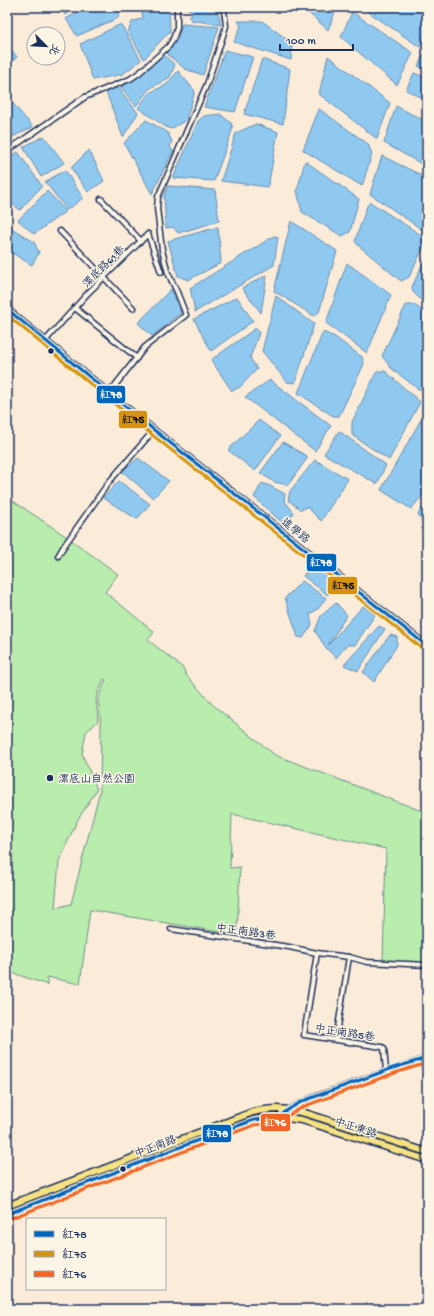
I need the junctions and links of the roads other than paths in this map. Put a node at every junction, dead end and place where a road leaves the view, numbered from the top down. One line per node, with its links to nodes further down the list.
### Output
1 (177, 7): 3 (street)
2 (223, 7): 13 (street)
3 (7, 151)
4 (101, 199): 6 (street)
5 (60, 231): 8 (street)
6 (141, 241): 7 (street); 8 (street, 漯底路61巷)
7 (161, 272)
8 (104, 276): 9 (street, 漯底路61巷); 10 (street)
9 (75, 308): 12 (street, 漯底路61巷); 13 (street)
10 (133, 308)
11 (7, 309): 12 (street, 進學路)
12 (46, 340): 14 (street, 進學路)
13 (137, 358): 14 (street)
14 (110, 392): 15 (street, 進學路)
15 (154, 430): 16 (street); 17 (street, 進學路)
16 (58, 556)
17 (427, 646)
18 (171, 929): 19 (street, 中正南路3巷)
19 (317, 953): 20 (street, 中正南路3巷); 22 (street, 中正南路5巷)
20 (349, 957): 21 (street, 中正南路3巷); 22 (street)
21 (427, 965)
22 (336, 1040): 24 (street, 中正南路5巷)
23 (427, 1058): 24 (street, 中正南路)
24 (386, 1071): 25 (street, 中正南路)
25 (289, 1109): 26 (street, 中正南路); 27 (main road, 中正東路); 29 (main road, 中正南路)
26 (279, 1117): 28 (main road, 中正東路); 30 (main road, 中正南路)
27 (427, 1152)
28 (427, 1160)
29 (7, 1206)
30 (7, 1214)

